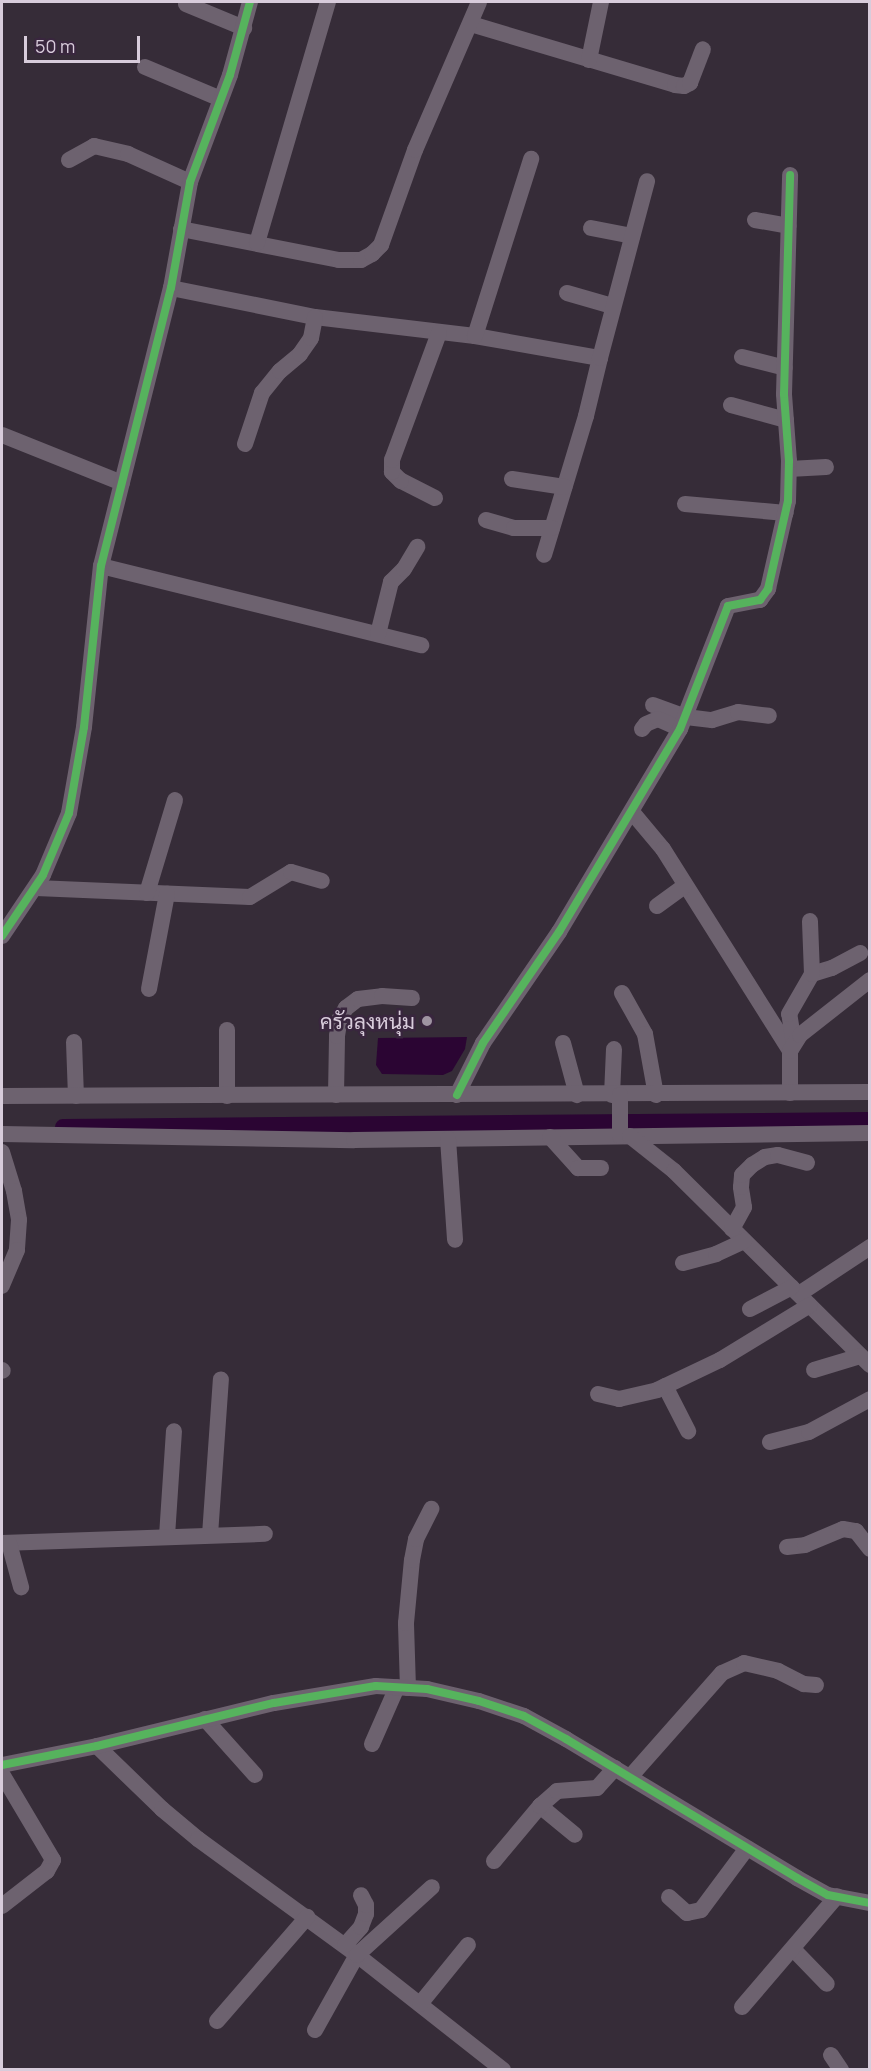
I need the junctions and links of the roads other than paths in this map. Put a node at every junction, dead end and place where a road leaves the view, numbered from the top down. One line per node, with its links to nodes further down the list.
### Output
1 (250, 2): 7 (street)
2 (328, 2): 22 (street)
3 (479, 2): 6 (street)
4 (601, 2): 9 (street)
5 (186, 4): 7 (street)
6 (471, 24): 9 (street); 22 (street)
7 (244, 28): 11 (street)
8 (703, 49): 9 (street)
9 (589, 60)
10 (145, 67): 11 (street)
11 (221, 99): 16 (street)
12 (531, 159): 28 (street)
13 (69, 160): 16 (street)
14 (790, 175): 18 (street)
15 (648, 181): 21 (street)
16 (190, 182): 20 (street)
17 (755, 220): 18 (street)
18 (788, 226): 31 (street)
19 (591, 228): 21 (street)
20 (182, 229): 22 (street); 23 (street)
21 (632, 236): 25 (street)
22 (257, 243)
23 (171, 288): 26 (street); 39 (street)
24 (567, 293): 25 (street)
25 (612, 306): 30 (street)
26 (315, 317): 27 (street); 35 (street)
27 (439, 333): 28 (street); 41 (street)
28 (475, 336): 30 (street)
29 (742, 357): 31 (street)
30 (600, 358): 40 (street)
31 (785, 368): 33 (street)
32 (732, 405): 33 (street)
33 (786, 420): 37 (street)
34 (2, 435): 39 (street)
35 (245, 444)
36 (826, 467): 37 (street)
37 (789, 469): 43 (street)
38 (512, 479): 40 (street)
39 (122, 483): 48 (street)
40 (564, 487): 45 (street)
41 (435, 498)
42 (685, 504): 43 (street)
43 (786, 513): 53 (street)
44 (486, 520): 45 (street)
45 (552, 528): 47 (street)
46 (417, 548): 49 (street)
47 (544, 555)
48 (101, 566): 49 (street); 59 (street)
49 (378, 634): 50 (street)
50 (421, 645)
51 (653, 705): 53 (street)
52 (769, 716): 53 (street)
53 (683, 723): 54 (street); 56 (street)
54 (642, 729)
55 (175, 800): 60 (street)
56 (632, 812): 58 (street); 79 (street)
57 (322, 881): 61 (street)
58 (685, 886): 62 (street); 74 (street)
59 (36, 888): 60 (street); 64 (street)
60 (147, 893): 61 (street)
61 (167, 894): 68 (street)
62 (657, 906)
63 (810, 921): 66 (street)
64 (2, 936)
65 (860, 952): 66 (street)
66 (812, 974): 74 (street)
67 (870, 980): 74 (street)
68 (149, 989)
69 (622, 993): 81 (street)
70 (412, 998): 78 (street)
71 (227, 1030): 84 (street)
72 (74, 1042): 83 (street)
73 (562, 1043): 80 (street)
74 (792, 1048): 77 (street)
75 (614, 1049): 85 (street)
76 (870, 1092): 77 (street)
77 (790, 1093): 81 (street)
78 (336, 1095): 79 (street); 84 (street)
79 (457, 1095): 80 (street)
80 (577, 1095): 85 (street)
81 (656, 1095): 85 (street)
82 (2, 1096): 83 (street)
83 (76, 1096): 84 (street)
84 (227, 1096)
85 (617, 1098): 86 (street)
86 (623, 1132): 87 (street); 89 (street); 94 (street)
87 (870, 1133)
88 (2, 1134): 90 (street)
89 (550, 1137): 90 (street); 93 (street)
90 (448, 1139): 95 (street)
91 (2, 1152): 98 (street)
92 (807, 1163): 94 (street)
93 (601, 1168)
94 (738, 1235): 97 (street); 99 (street)
95 (455, 1240)
96 (870, 1247): 99 (street)
97 (682, 1263)
98 (2, 1286)
99 (800, 1295): 100 (street); 101 (street); 104 (street)
100 (750, 1309)
101 (866, 1360): 102 (street)
102 (814, 1370)
103 (221, 1379): 112 (street)
104 (666, 1386): 105 (street); 108 (street)
105 (598, 1394)
106 (870, 1399): 109 (street)
107 (174, 1431): 113 (street)
108 (688, 1431)
109 (770, 1442)
110 (430, 1509): 119 (street)
111 (265, 1534): 112 (street)
112 (210, 1535): 113 (street)
113 (167, 1536): 114 (street)
114 (5, 1543): 117 (street)
115 (787, 1547): 116 (street)
116 (870, 1549)
117 (21, 1587)
118 (816, 1685): 127 (street)
119 (402, 1688): 120 (street); 121 (street); 124 (street)
120 (205, 1719): 122 (street); 126 (street)
121 (372, 1744)
122 (97, 1746): 123 (street); 138 (street)
123 (2, 1765)
124 (615, 1768): 127 (street); 128 (street)
125 (2, 1774): 137 (street)
126 (255, 1775)
127 (630, 1777): 130 (street)
128 (540, 1806): 129 (street); 131 (street)
129 (575, 1835)
130 (747, 1848): 134 (street); 135 (street)
131 (494, 1862)
132 (432, 1887): 140 (street)
133 (361, 1895): 140 (street)
134 (837, 1896): 136 (street); 141 (street)
135 (669, 1897)
136 (870, 1903)
137 (2, 1906)
138 (307, 1917): 140 (street); 145 (street)
139 (468, 1945): 143 (street)
140 (351, 1950): 143 (street); 146 (street)
141 (794, 1950): 142 (street); 144 (street)
142 (827, 1984)
143 (420, 2004): 148 (street)
144 (742, 2007)
145 (217, 2020)
146 (315, 2030)
147 (831, 2055): 149 (street)
148 (503, 2070)
149 (841, 2070)

